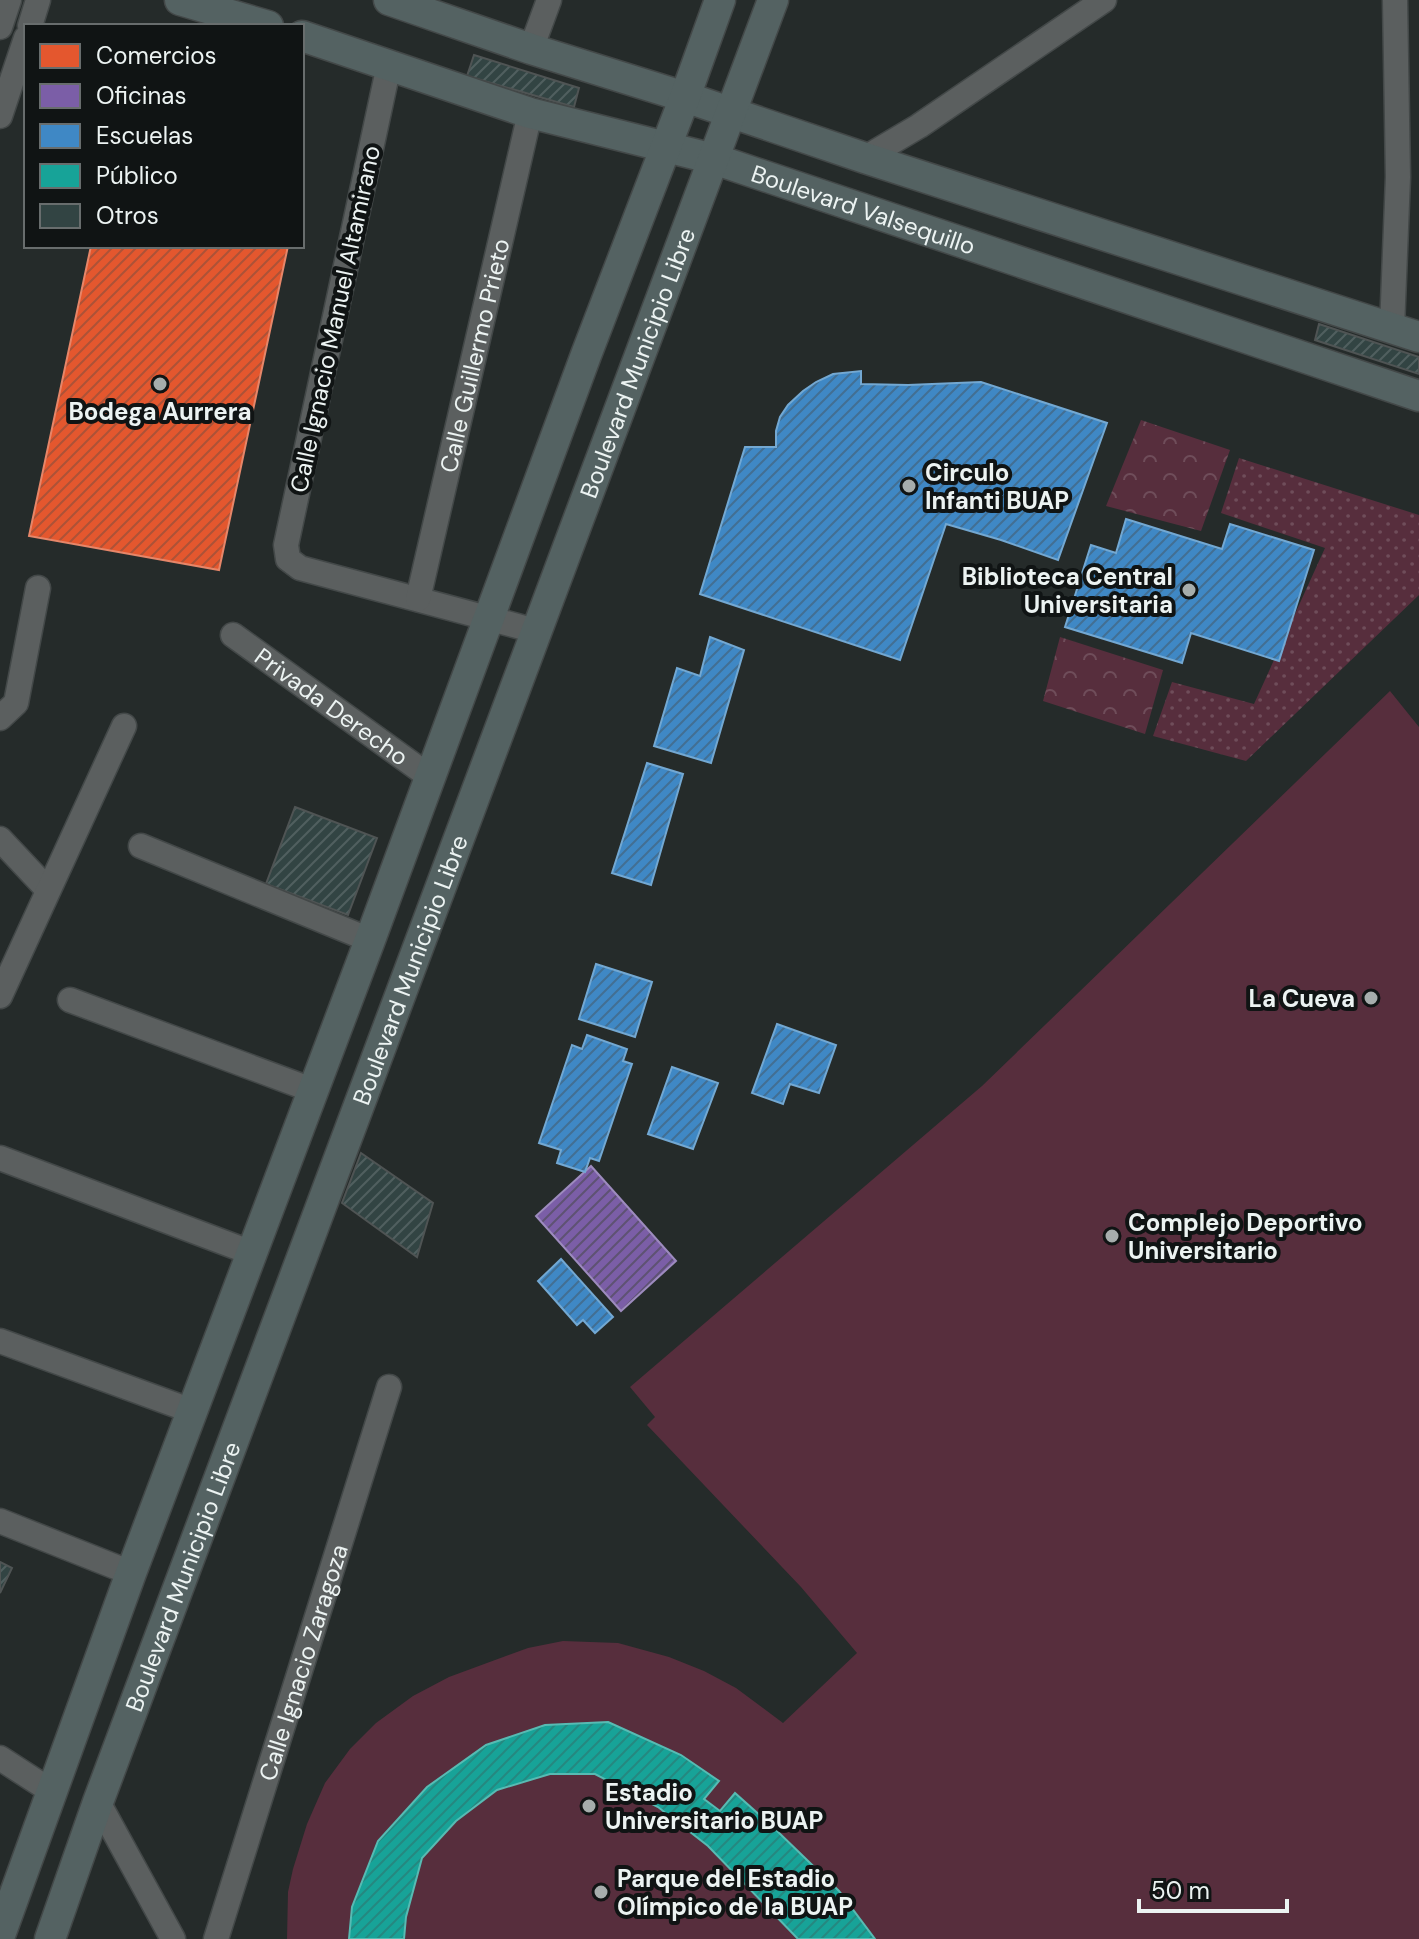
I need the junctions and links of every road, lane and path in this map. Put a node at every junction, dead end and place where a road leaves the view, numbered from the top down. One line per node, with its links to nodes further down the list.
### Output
1 (9, 0): 13 (street)
2 (38, 0): 10 (street)
3 (180, 0): 11 (main road)
4 (389, 0): 16 (main road, Boulevard Valsequillo)
5 (549, 0): 16 (street)
6 (720, 0): 19 (main road, Boulevard Municipio Libre)
7 (773, 0): 21 (main road, Boulevard Municipio Libre)
8 (1104, 0): 24 (street)
9 (1395, 0): 12 (street)
10 (31, 24)
11 (261, 24)
12 (1407, 25): 26 (street)
13 (0, 27)
14 (304, 37): 18 (main road, Boulevard Valsequillo)
15 (24, 40): 17 (street)
16 (531, 49): 19 (main road, Boulevard Valsequillo)
17 (9, 58): 22 (street)
18 (389, 65): 20 (main road, Boulevard Valsequillo); 30 (street, Calle Ignacio Manuel Altamirano)
19 (685, 97): 21 (main road, Boulevard Valsequillo); 23 (main road, Boulevard Municipio Libre)
20 (530, 113): 23 (main road, Boulevard Valsequillo); 30 (street, Calle Guillermo Prieto)
21 (732, 113): 24 (main road, Boulevard Valsequillo); 25 (main road, Boulevard Municipio Libre)
22 (0, 116)
23 (666, 148): 25 (main road, Boulevard Valsequillo); 31 (main road, Boulevard Municipio Libre)
24 (865, 158): 27 (main road, Boulevard Valsequillo)
25 (714, 159): 28 (main road, Boulevard Valsequillo); 32 (main road, Boulevard Municipio Libre)
26 (1408, 177): 27 (street)
27 (1406, 332)
28 (1419, 396)
29 (38, 588): 34 (street)
30 (418, 599): 31 (street)
31 (489, 617): 32 (street); 36 (main road, Boulevard Municipio Libre)
32 (536, 631): 53 (main road, Boulevard Municipio Libre)
33 (233, 635): 36 (street, Privada Derecho)
34 (0, 718)
35 (124, 726): 39 (street)
36 (430, 777): 40 (main road, Boulevard Municipio Libre)
37 (0, 839): 39 (street)
38 (141, 846): 40 (street)
39 (48, 890): 41 (street)
40 (370, 940): 43 (main road, Boulevard Municipio Libre)
41 (0, 996)
42 (70, 1000): 43 (street)
43 (312, 1090): 45 (main road, Boulevard Municipio Libre)
44 (0, 1158): 45 (street)
45 (252, 1253): 48 (main road, Boulevard Municipio Libre)
46 (0, 1341): 48 (street)
47 (389, 1387): 57 (street, Calle Ignacio Zaragoza)
48 (192, 1411): 50 (main road, Boulevard Municipio Libre)
49 (0, 1521): 50 (street)
50 (131, 1573): 52 (main road, Boulevard Municipio Libre)
51 (0, 1758): 52 (street)
52 (51, 1791): 54 (main road, Boulevard Municipio Libre)
53 (98, 1802): 55 (main road, Boulevard Municipio Libre); 56 (street)
54 (0, 1935)
55 (50, 1939)
56 (173, 1939)
57 (216, 1939)

